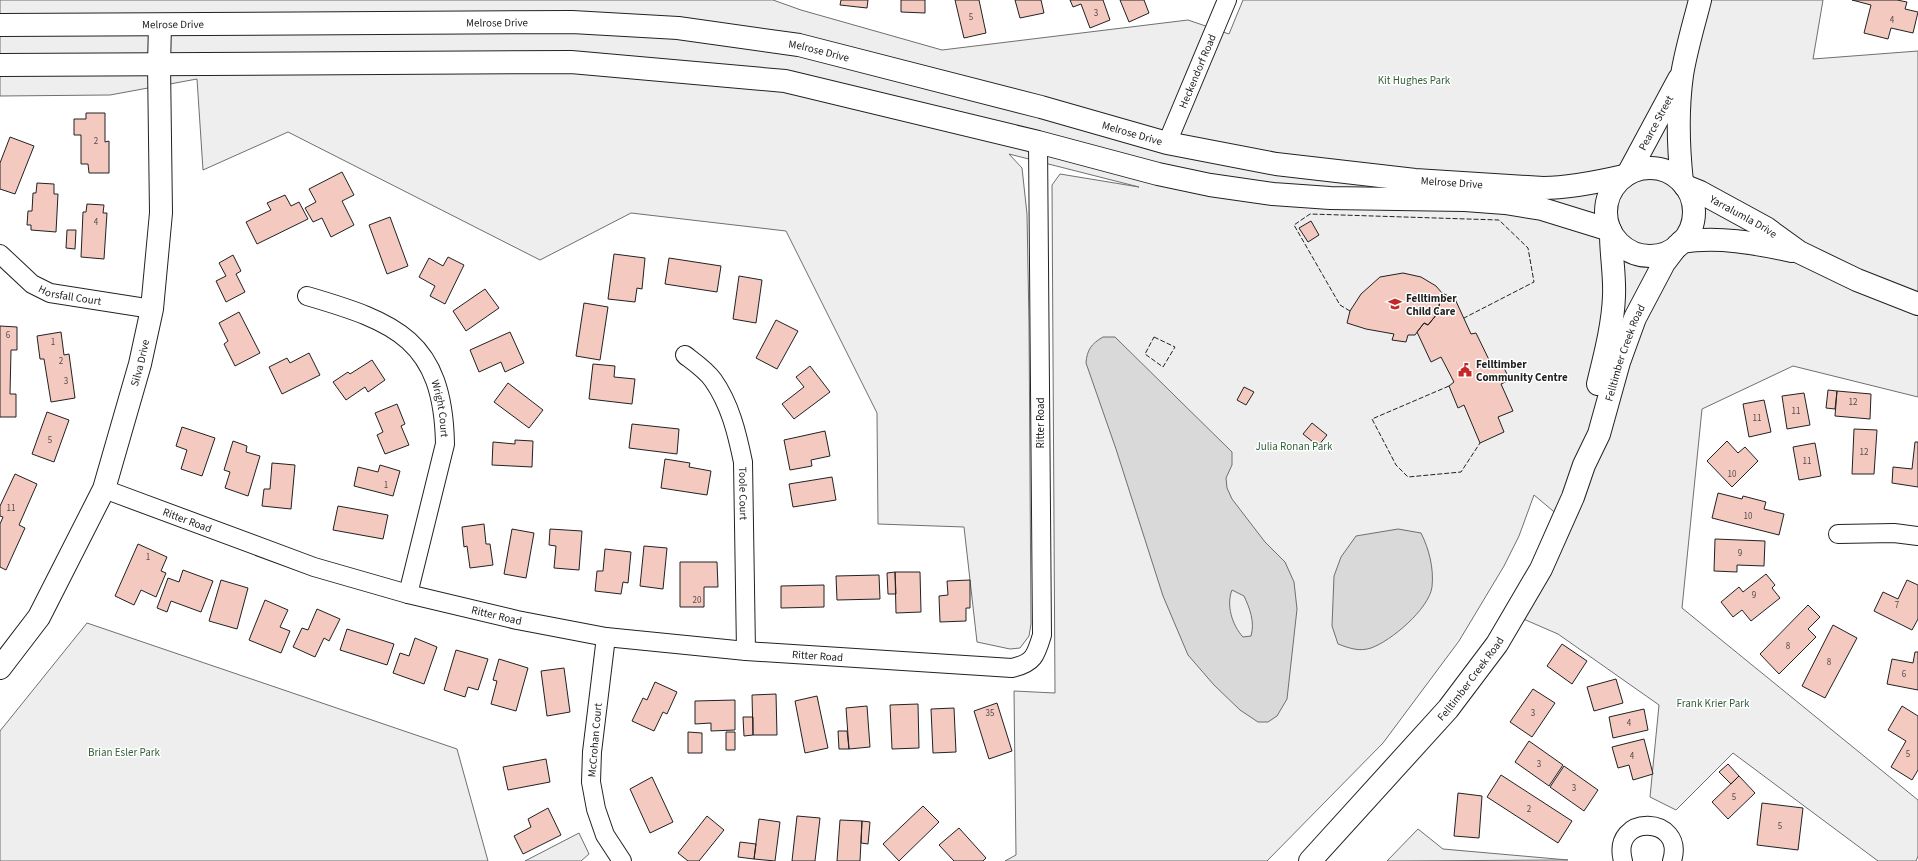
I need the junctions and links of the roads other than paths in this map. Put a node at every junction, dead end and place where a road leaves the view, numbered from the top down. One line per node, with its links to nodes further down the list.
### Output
1 (1227, 0): 10 (street, Heckendorf Road)
2 (1700, 0): 7 (main road, Pearce Street)
3 (0, 25): 4 (main road, Melrose Drive)
4 (160, 25): 6 (main road, Silva Drive); 8 (main road, Melrose Drive)
5 (0, 65): 6 (main road, Melrose Drive)
6 (159, 65): 9 (main road, Melrose Drive); 20 (main road, Silva Drive)
7 (1682, 73): 12 (main road, Pearce Street); 13 (main road, Pearce Street)
8 (1041, 107): 9 (main road); 10 (main road, Melrose Drive)
9 (1038, 142): 11 (main road, Melrose Drive); 28 (street, Ritter Road)
10 (1167, 143): 11 (main road); 12 (main road, Melrose Drive)
11 (1158, 174): 14 (main road, Melrose Drive)
12 (1627, 174): 13 (main road); 14 (main road)
13 (1684, 184): 15 (main road); 16 (main road, Yarralumla Drive)
14 (1610, 232): 15 (main road); 22 (main road, Felltimber Creek Road)
15 (1679, 244): 16 (main road, Yarralumla Drive); 22 (main road, Felltimber Creek Road)
16 (1799, 252): 19 (main road, Yarralumla Drive)
17 (0, 254): 20 (street, Horsfall Court)
18 (307, 296): 26 (street, Wright Court)
19 (1918, 304)
20 (152, 309): 23 (main road, Silva Drive)
21 (685, 355): 28 (street, Toole Court)
22 (1584, 465): 31 (main road, Felltimber Creek Road)
23 (104, 489): 26 (street, Ritter Road); 29 (main road, Silva Drive)
24 (1838, 534): 25 (street)
25 (1918, 536)
26 (408, 594): 27 (street, Ritter Road)
27 (606, 637): 28 (street, Ritter Road); 30 (street, McCrohan Court)
28 (746, 651)
29 (0, 668)
30 (622, 861)
31 (1310, 861)
32 (1623, 861): 33 (street)
33 (1672, 861)

